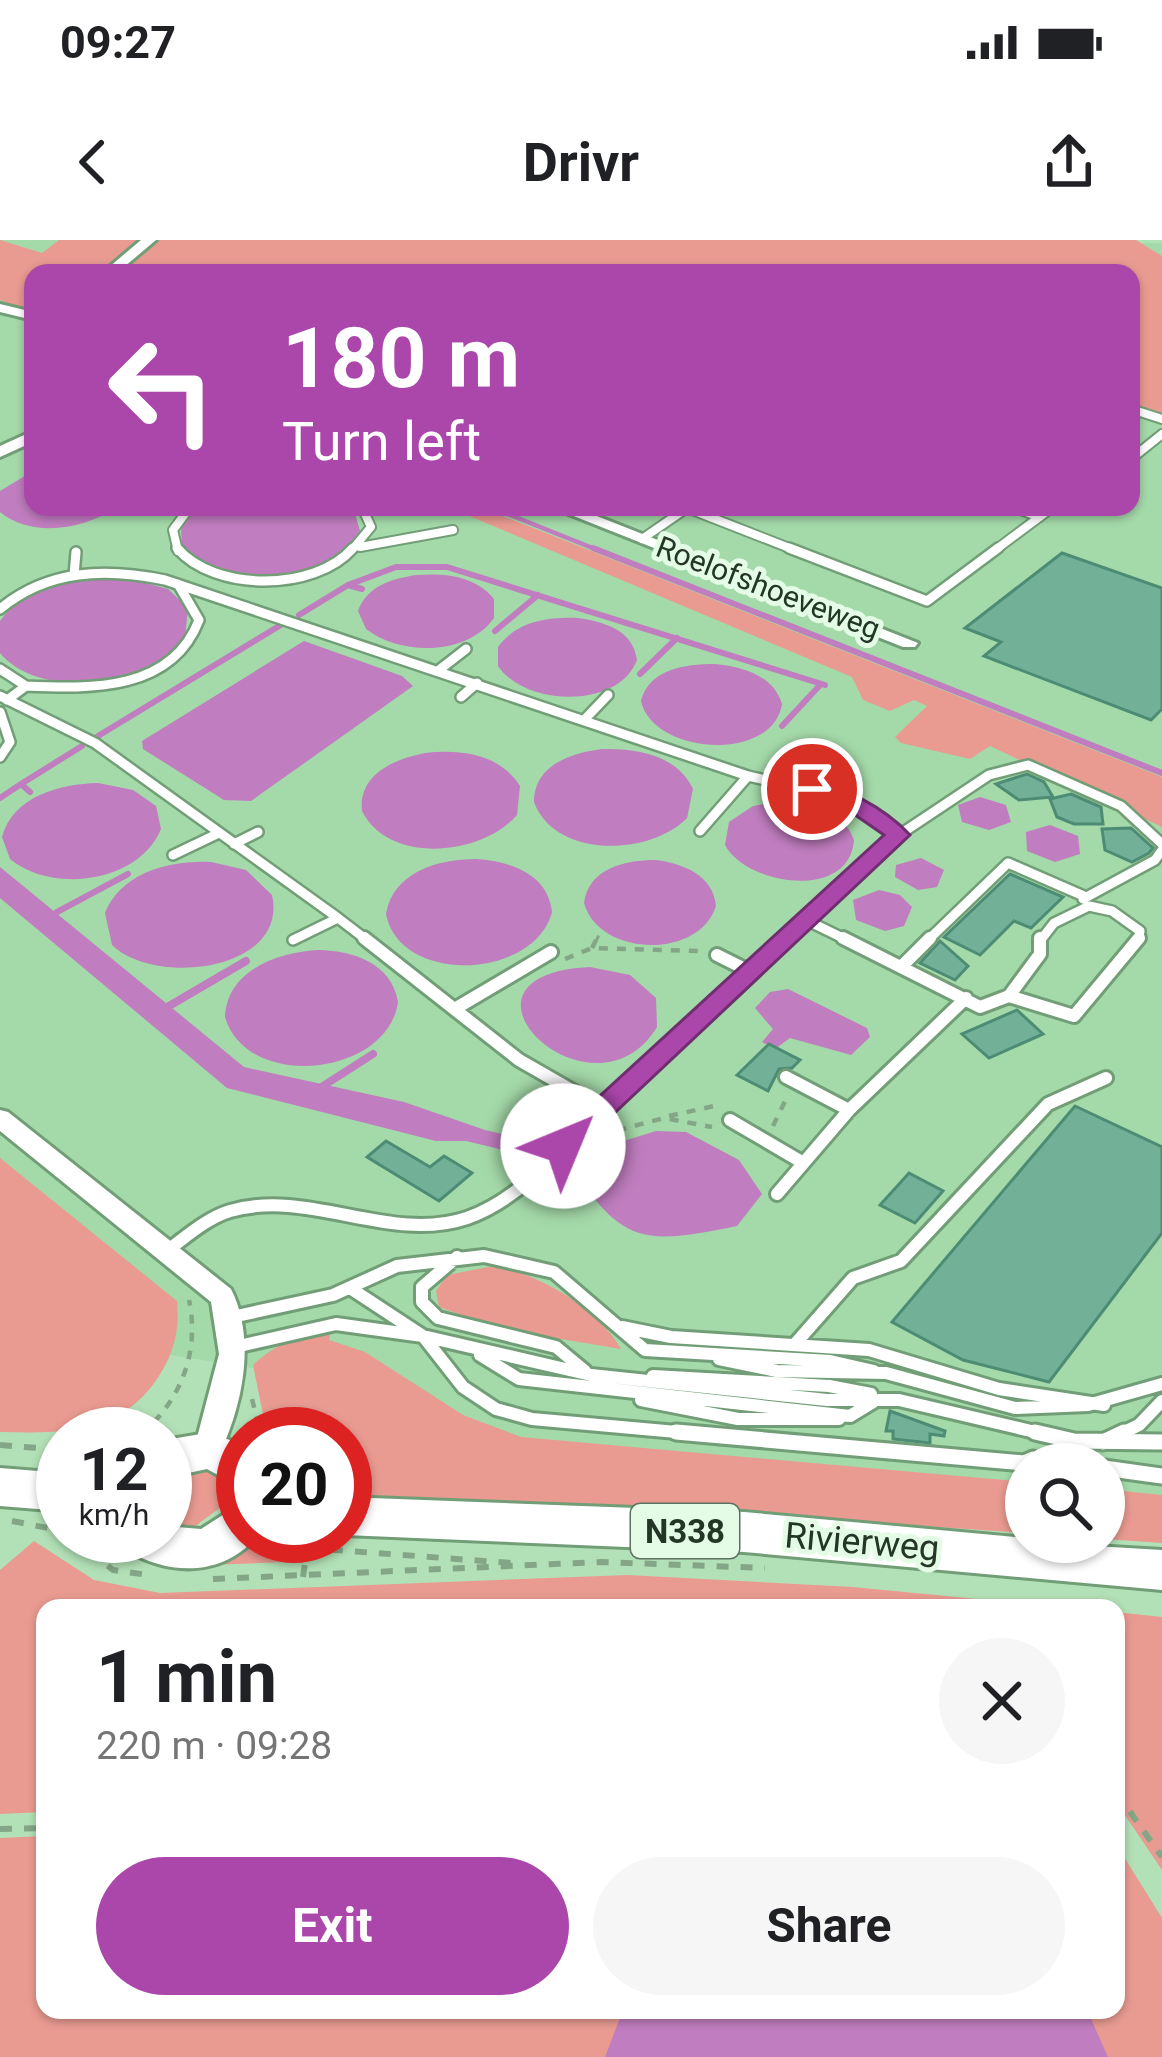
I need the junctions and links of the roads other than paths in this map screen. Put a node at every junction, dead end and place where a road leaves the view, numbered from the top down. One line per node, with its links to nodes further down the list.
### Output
1 (149, 240): 2 (street)
2 (120, 264)
3 (1162, 434): 5 (lane)
4 (1140, 446): 5 (lane)
5 (1145, 448): 6 (lane)
6 (1140, 452)
7 (184, 516): 18 (lane)
8 (366, 516): 15 (lane)
9 (583, 516): 14 (street, Roelofshoeveweg)
10 (674, 516): 14 (lane)
11 (709, 516): 12 (lane)
12 (1040, 517)
13 (453, 530): 15 (lane)
14 (642, 539): 22 (street, Roelofshoeveweg)
15 (360, 547): 18 (lane)
16 (76, 552): 17 (lane)
17 (74, 575): 19 (lane); 21 (lane)
18 (215, 576): 20 (lane)
19 (178, 584): 20 (lane); 27 (lane)
20 (196, 590): 25 (lane)
21 (0, 605)
22 (909, 643)
23 (466, 649): 25 (lane)
24 (0, 669): 27 (lane)
25 (439, 670): 26 (lane)
26 (477, 683): 29 (lane); 32 (lane)
27 (26, 686): 30 (lane)
28 (608, 694): 32 (lane)
29 (461, 697)
30 (3, 698): 37 (lane)
31 (0, 712): 33 (lane)
32 (586, 718): 34 (lane)
33 (0, 758)
34 (748, 776): 35 (lane); 38 (lane)
35 (700, 831)
36 (259, 832): 39 (lane)
37 (219, 833): 39 (lane); 41 (lane)
38 (899, 835): 40 (lane); 45 (lane)
39 (234, 844): 44 (lane)
40 (1162, 847): 42 (lane)
41 (173, 855)
42 (1086, 897): 43 (lane); 49 (lane)
43 (1071, 907): 51 (lane); 51 (lane)
44 (338, 918): 46 (lane); 53 (lane)
45 (808, 921): 49 (lane); 50 (lane)
46 (293, 940)
47 (551, 952): 53 (lane)
48 (717, 955): 50 (lane)
49 (902, 967): 52 (lane)
50 (751, 972): 56 (lane)
51 (1009, 996): 52 (lane)
52 (966, 998): 57 (lane)
53 (458, 1007): 56 (lane)
54 (786, 1077): 57 (lane)
55 (1106, 1078): 68 (lane)
56 (601, 1107): 62 (lane)
57 (849, 1110): 60 (lane)
58 (0, 1118): 62 (street)
59 (730, 1120): 60 (lane)
60 (800, 1161): 61 (lane)
61 (777, 1194)
62 (168, 1250): 65 (street)
63 (458, 1257): 64 (lane); 66 (lane); 71 (lane)
64 (350, 1288): 65 (lane); 67 (lane)
65 (232, 1317): 69 (street)
66 (616, 1326): 68 (lane); 77 (lane)
67 (423, 1336): 69 (lane); 70 (lane); 81 (lane)
68 (795, 1344): 77 (lane)
69 (235, 1347): 80 (street)
70 (469, 1348): 71 (lane); 74 (lane)
71 (591, 1375): 72 (lane)
72 (621, 1377): 74 (lane); 75 (lane)
73 (1162, 1384): 77 (lane)
74 (878, 1400): 75 (lane)
75 (899, 1400): 78 (lane)
76 (1162, 1401): 78 (lane)
77 (1104, 1405)
78 (1100, 1442): 79 (lane)
79 (1162, 1442)
80 (205, 1459)
81 (1005, 1461)
82 (1125, 1470): 83 (lane)
83 (1162, 1476)
84 (0, 1486): 85 (main road)
85 (36, 1489)
86 (372, 1517): 87 (main road, Rivierweg / N338)
87 (1162, 1570)

